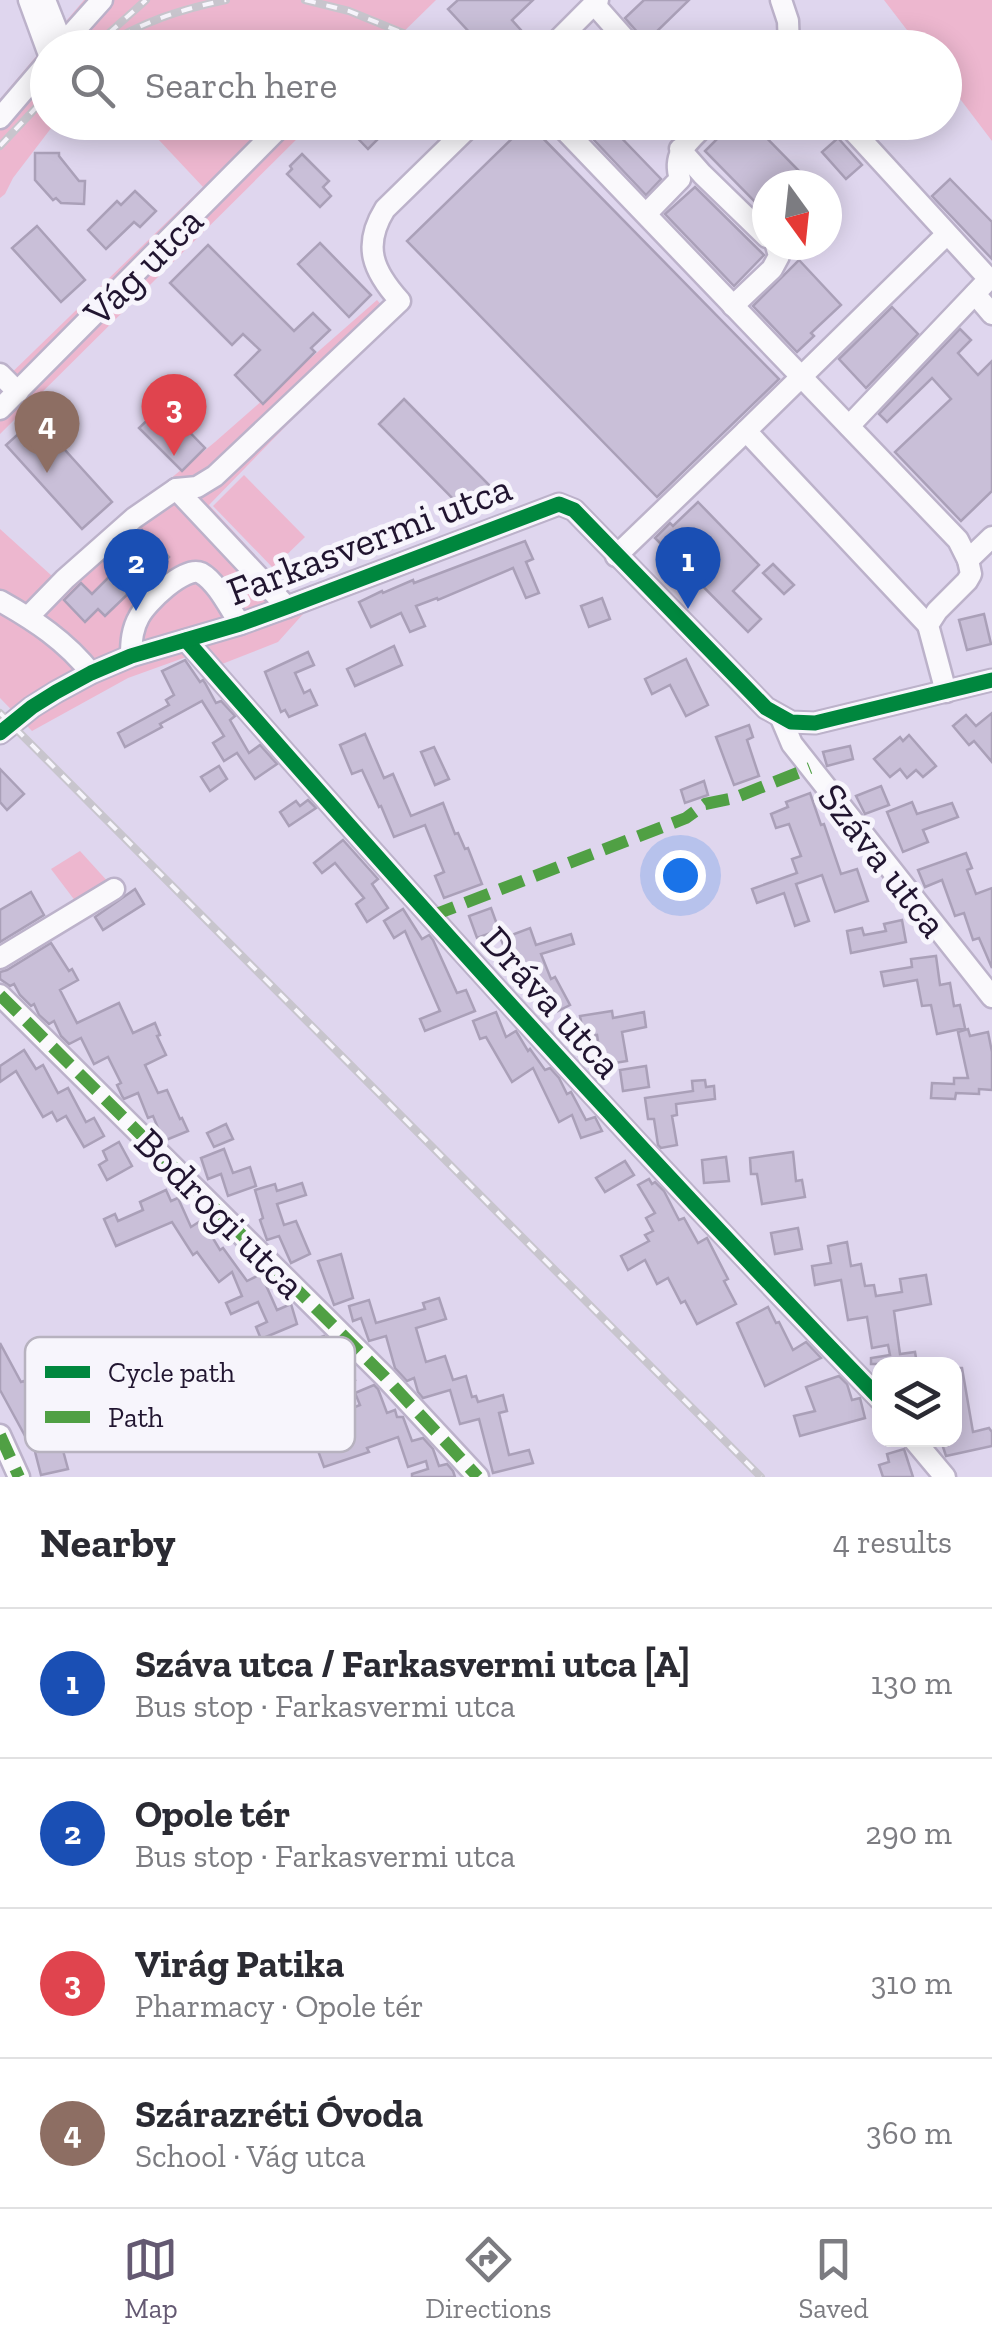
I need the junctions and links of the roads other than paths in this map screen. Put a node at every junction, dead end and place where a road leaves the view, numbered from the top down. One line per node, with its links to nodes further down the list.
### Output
1 (29, 0): 6 (street)
2 (45, 0): 7 (street)
3 (102, 0): 8 (street)
4 (781, 0): 11 (street)
5 (596, 2): 9 (street); 10 (street)
6 (46, 30)
7 (52, 30)
8 (73, 30)
9 (568, 30)
10 (619, 30)
11 (789, 30)
12 (30, 84): 13 (street)
13 (0, 118)
14 (267, 140): 29 (street, Vág utca)
15 (456, 140): 33 (street)
16 (574, 140): 20 (street)
17 (689, 140): 19 (street)
18 (861, 140): 22 (street)
19 (680, 150): 20 (street); 21 (street)
20 (646, 214): 25 (street)
21 (752, 222)
22 (947, 234): 24 (street); 28 (street)
23 (776, 260): 25 (street)
24 (975, 294): 26 (street); 31 (street)
25 (733, 306): 28 (street)
26 (992, 314)
27 (0, 374): 29 (street)
28 (800, 376): 31 (street); 32 (street)
29 (18, 392): 30 (street, Vág utca)
30 (0, 409)
31 (849, 426): 36 (street)
32 (746, 431): 35 (street); 41 (street)
33 (176, 489): 38 (street); 39 (street)
34 (992, 537): 36 (street)
35 (616, 556): 38 (street, Farkasvermi utca); 47 (street, Farkasvermi utca)
36 (968, 560): 41 (street)
37 (0, 601): 39 (street)
38 (287, 608): 40 (street, Farkasvermi utca)
39 (28, 617): 44 (street)
40 (240, 624): 42 (street, Farkasvermi utca); 43 (street)
41 (928, 625): 46 (street)
42 (186, 640): 43 (street, Farkasvermi utca); 55 (street, Dráva utca)
43 (131, 656): 44 (street, Farkasvermi utca)
44 (91, 672): 48 (street, Farkasvermi utca)
45 (992, 680): 46 (street)
46 (946, 692): 47 (street)
47 (781, 718): 52 (street, Száva utca)
48 (0, 732)
49 (114, 889): 50 (street)
50 (0, 958)
51 (0, 996): 53 (street, Bodrogi utca)
52 (992, 997)
53 (345, 1337)
54 (355, 1347): 59 (street, Bodrogi utca)
55 (872, 1390)
56 (0, 1435): 58 (street)
57 (920, 1447): 60 (street)
58 (19, 1477)
59 (478, 1477)
60 (944, 1477)

